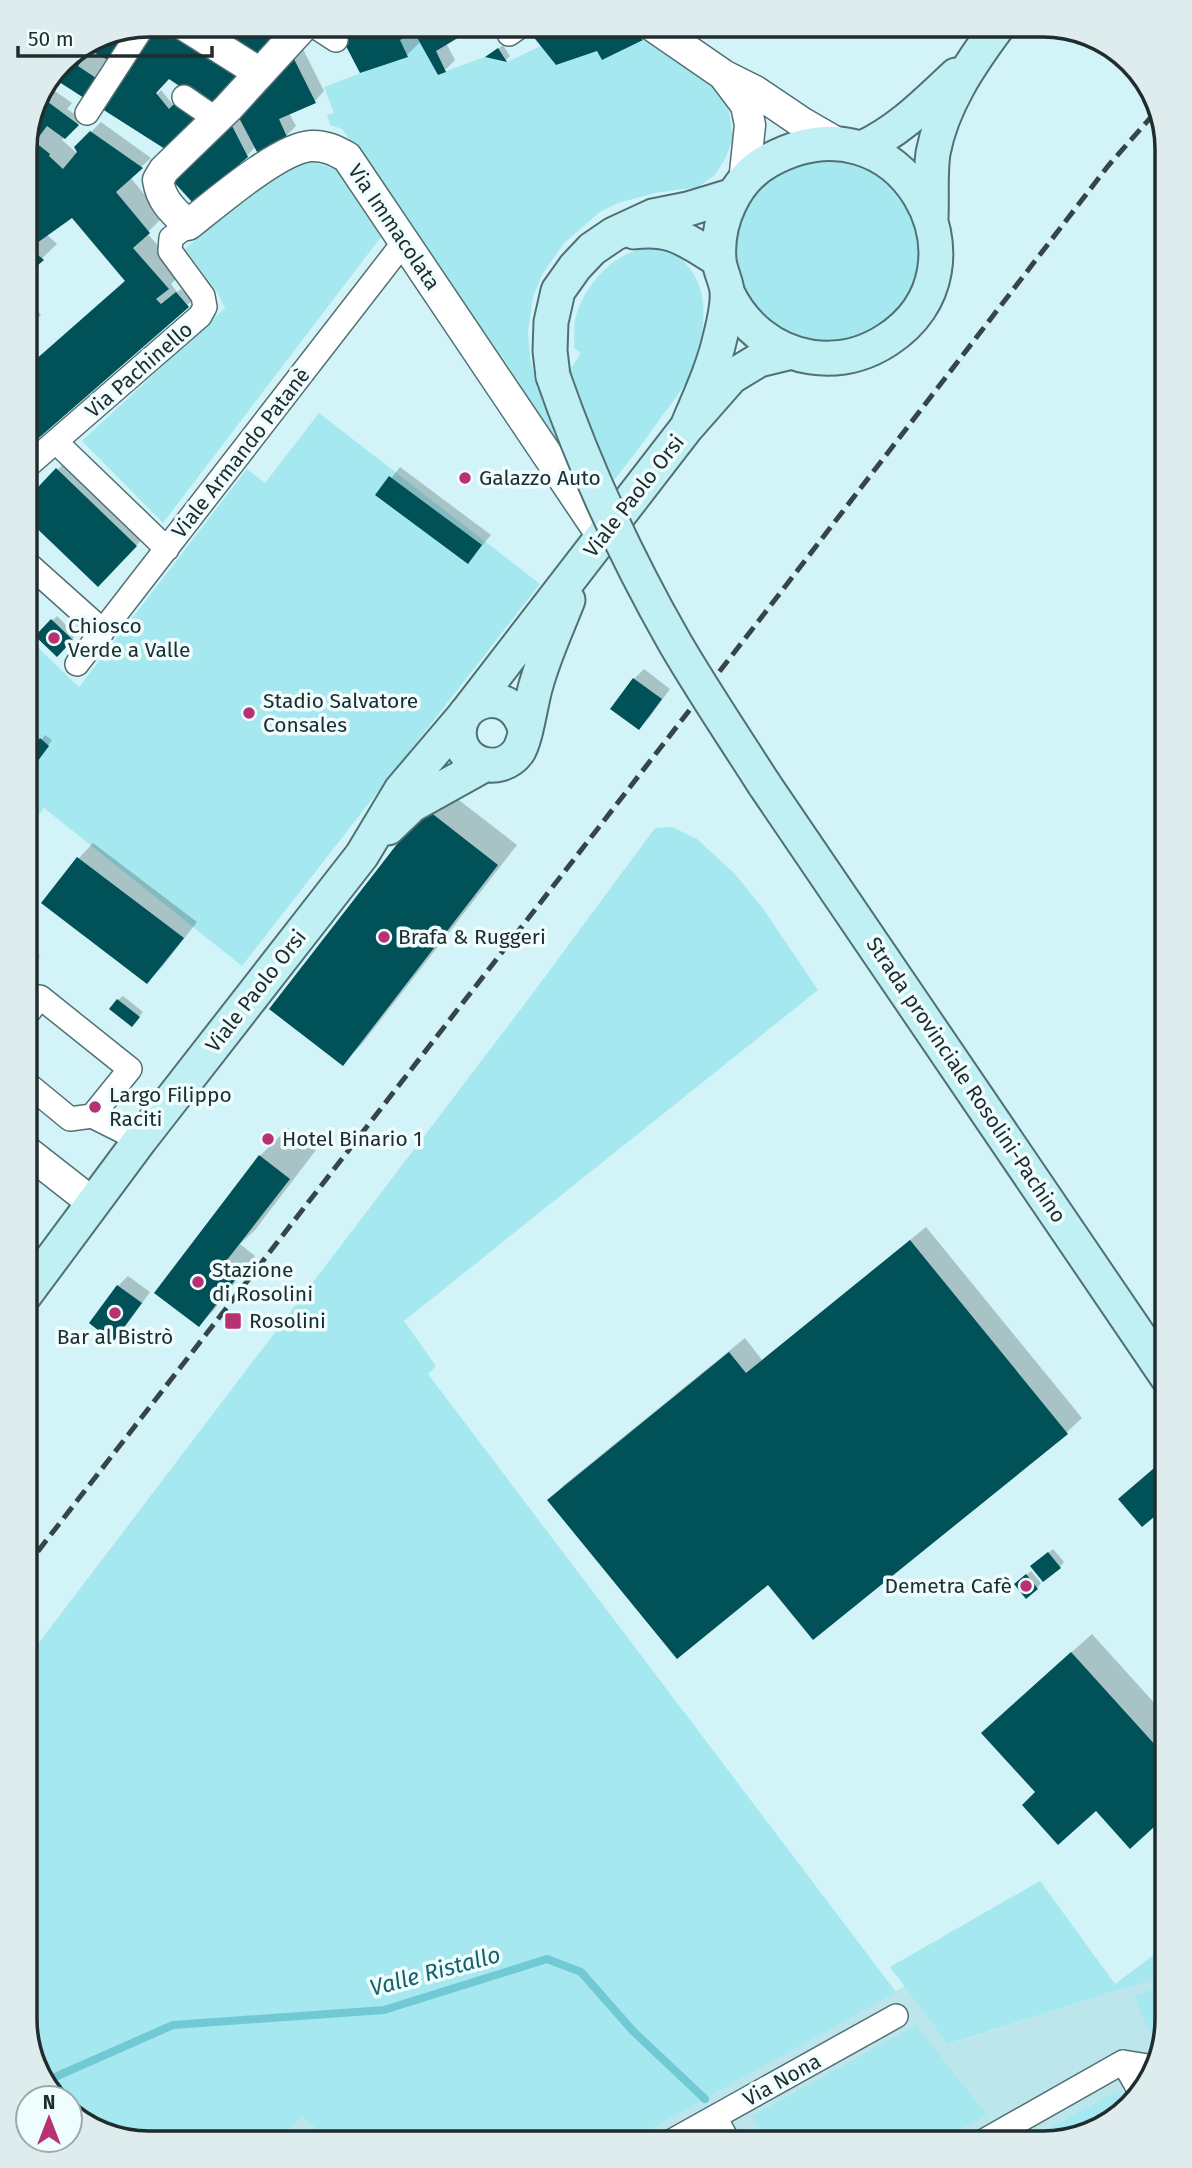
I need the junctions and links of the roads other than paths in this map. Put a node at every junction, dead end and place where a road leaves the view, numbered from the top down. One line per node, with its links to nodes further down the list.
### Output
1 (204, 37): 9 (street)
2 (292, 37): 9 (street)
3 (332, 37): 7 (street)
4 (677, 37): 10 (street)
5 (990, 37): 8 (main road)
6 (136, 38): 12 (street)
7 (336, 40)
8 (975, 57): 14 (main road); 16 (main road)
9 (260, 73): 13 (street)
10 (725, 76): 14 (street); 15 (street)
11 (184, 97): 13 (street)
12 (87, 113)
13 (216, 119): 17 (street)
14 (850, 146): 15 (main road); 16 (main road)
15 (739, 188): 18 (main road, Strada provinciale Rosolini-Pachino); 20 (main road)
16 (931, 221): 21 (main road)
17 (188, 225): 19 (street, Via Immacolata); 23 (street, Via Pachinello)
18 (614, 234): 20 (main road); 42 (main road, Strada provinciale Rosolini-Pachino, bridge)
19 (404, 242): 25 (street, Via Immacolata); 26 (street, Viale Armando Patanè)
20 (723, 276): 21 (main road); 22 (main road)
21 (792, 352): 22 (main road)
22 (687, 427): 25 (main road, Viale Paolo Orsi)
23 (56, 442): 24 (street, Via Pachinello); 26 (street)
24 (37, 458)
25 (602, 536): 27 (main road, Viale Paolo Orsi)
26 (167, 549): 29 (street, Viale Armando Patanè)
27 (581, 565): 31 (main road); 32 (main road)
28 (37, 572): 29 (street)
29 (103, 631): 30 (street, Viale Armando Patanè)
30 (77, 664)
31 (467, 713): 32 (main road); 33 (main road); 34 (main road)
32 (525, 730): 33 (main road)
33 (484, 765): 34 (main road)
34 (362, 855): 38 (main road, Viale Paolo Orsi)
35 (37, 1001): 37 (street)
36 (37, 1092): 37 (street)
37 (92, 1116): 38 (street)
38 (140, 1140): 40 (main road, Viale Paolo Orsi)
39 (37, 1159): 40 (street)
40 (94, 1204): 41 (main road, Viale Paolo Orsi)
41 (37, 1279)
42 (1155, 1359)
43 (896, 2016): 47 (street, Via Nona)
44 (1123, 2062): 45 (street); 46 (street); 50 (street)
45 (1145, 2066)
46 (1135, 2083)
47 (715, 2117): 48 (street, Via Nona); 49 (street)
48 (690, 2131)
49 (723, 2131)
50 (1001, 2131)

